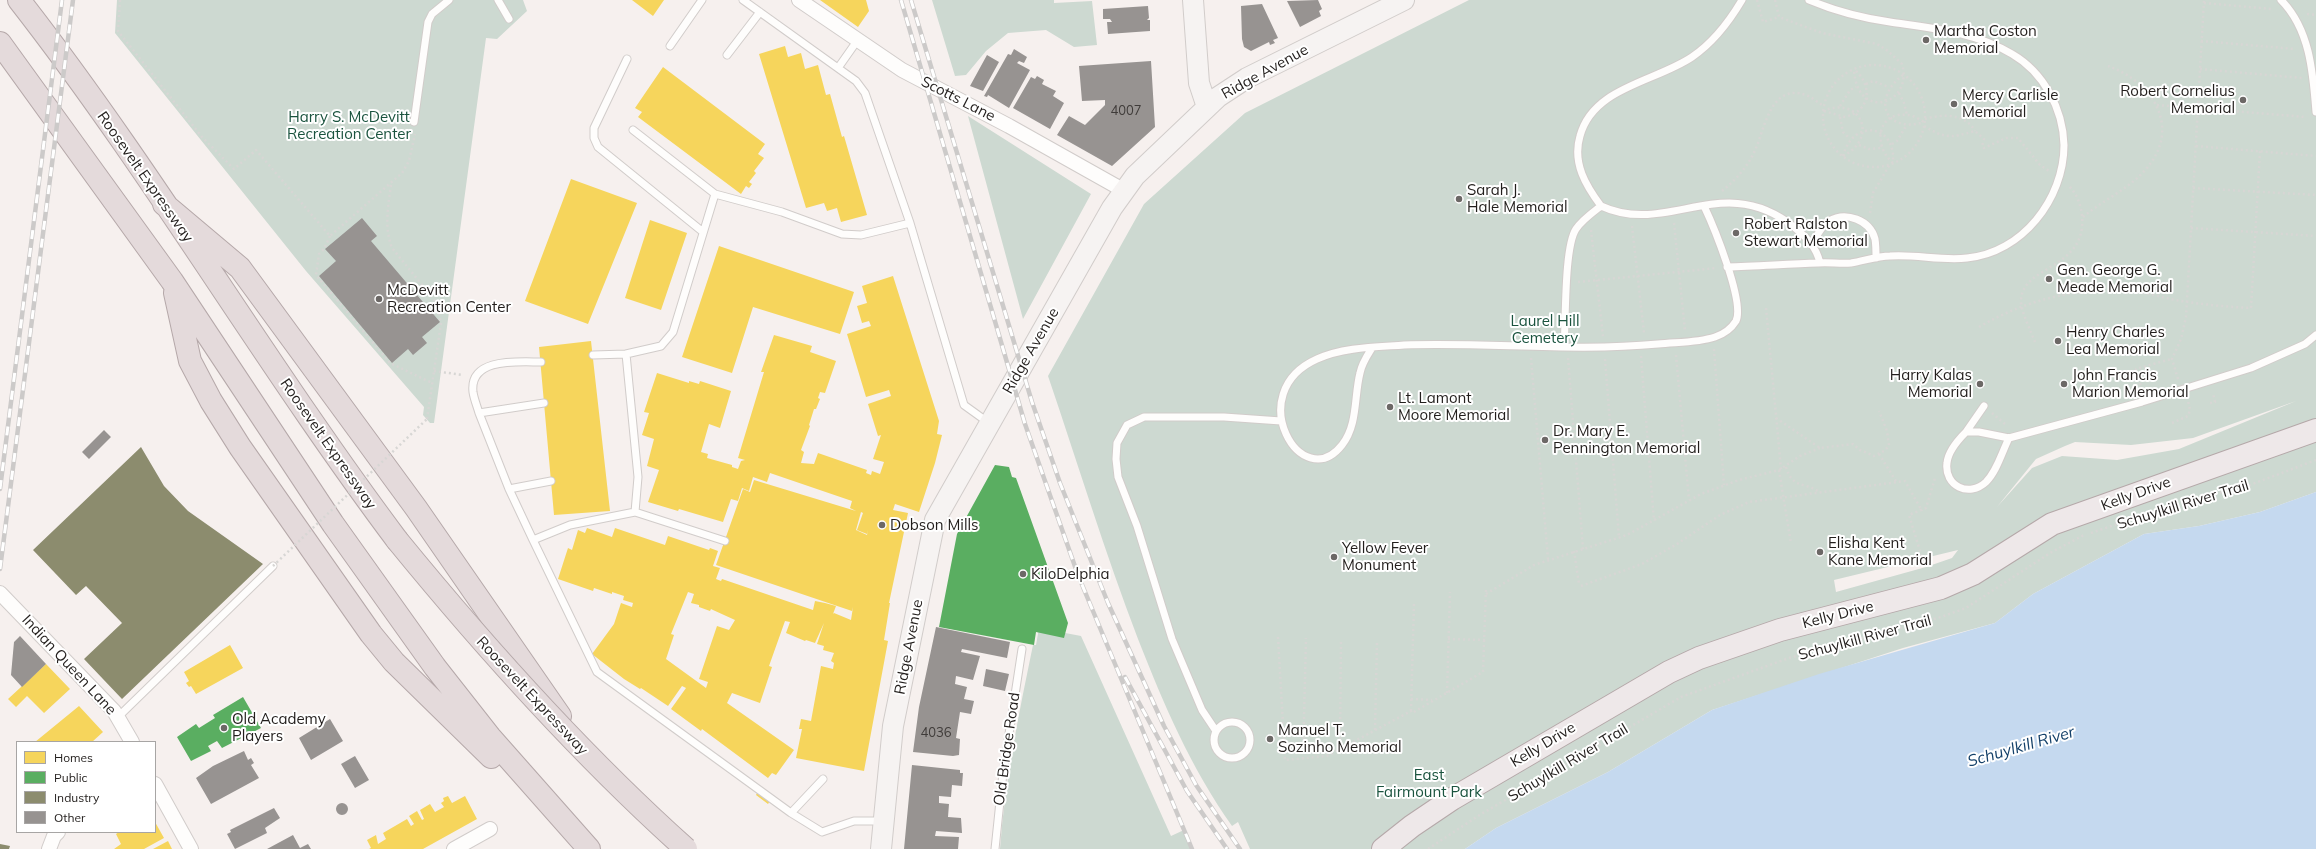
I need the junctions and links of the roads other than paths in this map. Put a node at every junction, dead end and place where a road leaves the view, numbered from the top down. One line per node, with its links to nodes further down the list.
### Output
1 (19, 0): 26 (highway, Roosevelt Expressway)
2 (449, 0): 22 (lane)
3 (498, 0): 13 (lane)
4 (702, 0): 16 (lane)
5 (743, 0): 12 (lane)
6 (799, 0): 14 (street, Scotts Lane)
7 (1193, 0): 20 (main road)
8 (1404, 0): 20 (main road, Ridge Avenue)
9 (1742, 0): 27 (lane)
10 (1809, 0): 32 (lane)
11 (2281, 0): 21 (lane)
12 (760, 12): 17 (lane); 19 (lane)
13 (509, 19)
14 (857, 41): 19 (lane); 24 (street, Scotts Lane)
15 (0, 42): 35 (highway)
16 (670, 46)
17 (727, 55)
18 (627, 59): 30 (lane)
19 (838, 68): 29 (lane)
20 (1207, 107): 24 (main road, Ridge Avenue)
21 (2316, 112)
22 (414, 122)
23 (633, 130): 25 (lane)
24 (1123, 190): 46 (main road, Ridge Avenue)
25 (715, 194): 29 (lane); 30 (lane)
26 (164, 204): 71 (highway); 72 (highway, Roosevelt Expressway, bridge)
27 (1601, 206): 28 (lane); 37 (lane)
28 (1704, 206): 31 (lane); 34 (lane)
29 (910, 223): 46 (lane)
30 (703, 232): 39 (lane)
31 (1812, 244): 32 (lane); 33 (lane)
32 (1876, 258): 33 (lane)
33 (1820, 263): 34 (lane)
34 (1727, 267): 37 (lane)
35 (172, 281): 70 (highway); 70 (highway)
36 (2316, 335): 49 (lane)
37 (1566, 346): 38 (lane)
38 (1372, 348): 45 (lane); 45 (lane)
39 (626, 354): 40 (lane); 52 (lane)
40 (593, 355)
41 (540, 362): 44 (lane)
42 (544, 403): 44 (lane)
43 (1984, 406): 48 (lane)
44 (479, 413): 51 (lane)
45 (1280, 421): 59 (lane)
46 (989, 423): 64 (main road, Ridge Avenue)
47 (2316, 430): 75 (main road, Kelly Drive)
48 (1966, 432): 49 (lane); 49 (lane)
49 (2009, 438)
50 (551, 481): 51 (lane)
51 (509, 489): 53 (lane)
52 (635, 512): 53 (lane); 54 (lane)
53 (533, 540): 63 (lane)
54 (725, 541)
55 (273, 566): 58 (lane)
56 (0, 593): 58 (street, Indian Queen Lane)
57 (1022, 649): 74 (lane, Old Bridge Road)
58 (118, 717): 60 (street, Indian Queen Lane)
59 (1216, 731): 59 (lane)
60 (131, 741)
61 (823, 779): 63 (lane)
62 (156, 786): 68 (street)
63 (791, 813): 64 (lane)
64 (884, 821): 73 (main road, Ridge Avenue)
65 (490, 829): 69 (street)
66 (57, 833): 67 (street)
67 (49, 849)
68 (191, 849)
69 (454, 849)
70 (588, 849)
71 (677, 849)
72 (686, 849)
73 (881, 849)
74 (995, 849)
75 (1383, 849)

